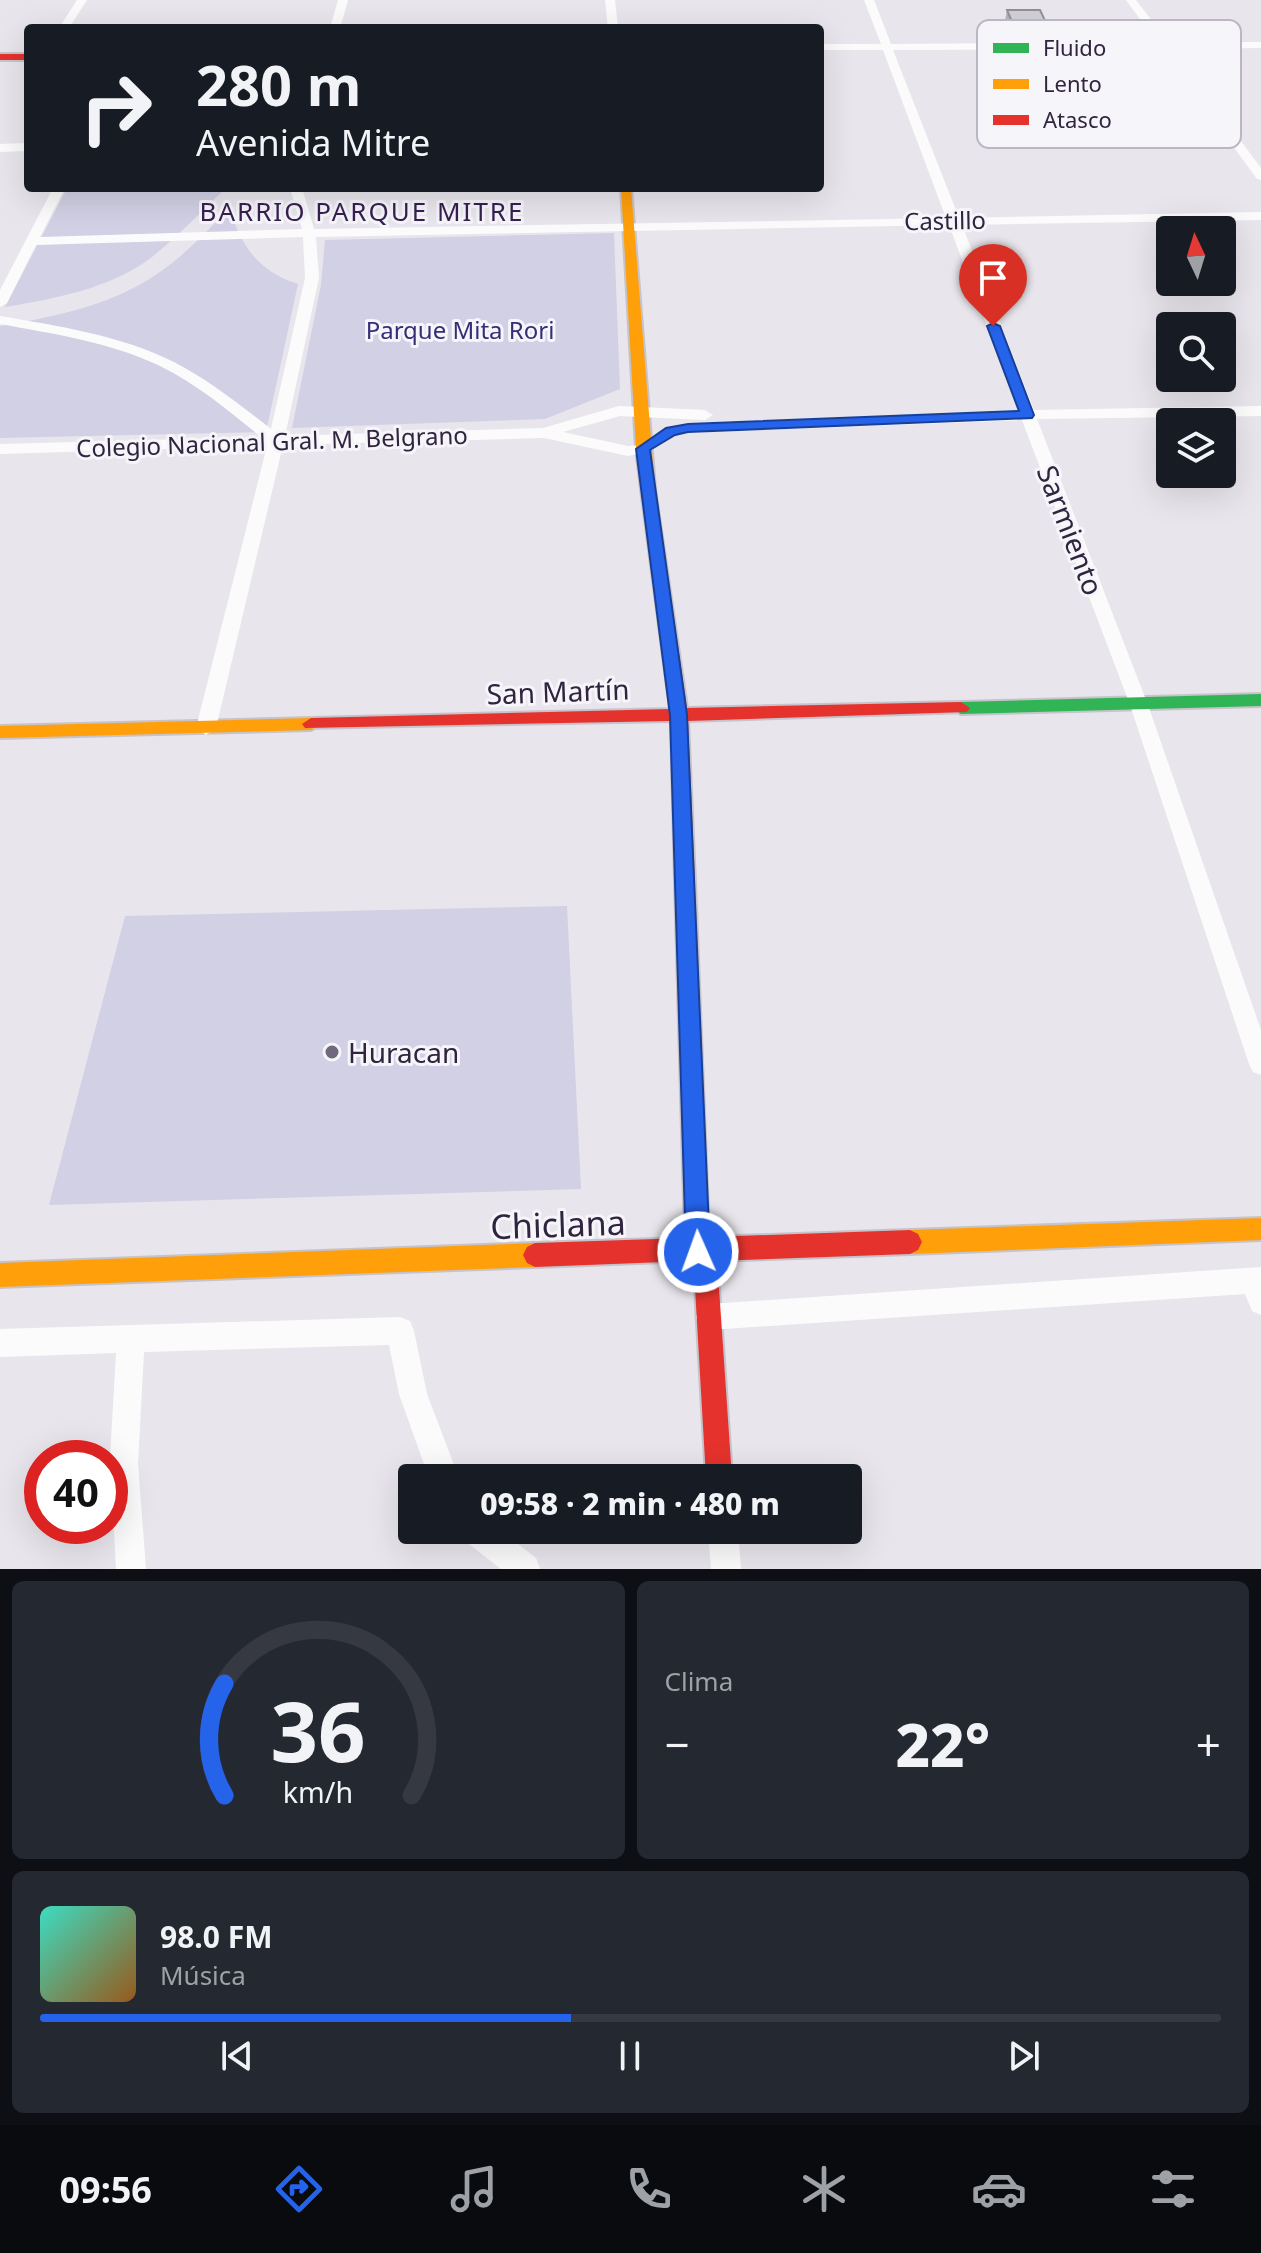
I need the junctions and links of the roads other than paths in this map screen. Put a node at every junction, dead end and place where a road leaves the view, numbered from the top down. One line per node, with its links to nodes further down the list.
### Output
1 (82, 0): 7 (street)
2 (343, 0): 8 (street)
3 (610, 0): 9 (street)
4 (869, 0): 10 (street, Sarmiento)
5 (1131, 0): 6 (street)
6 (1145, 20)
7 (67, 24)
8 (336, 24)
9 (613, 24)
10 (886, 46): 11 (street); 12 (street); 25 (street, Sarmiento)
11 (977, 46)
12 (824, 47)
13 (0, 50): 14 (street)
14 (24, 50)
15 (0, 57): 16 (street)
16 (24, 57)
17 (24, 147): 18 (street)
18 (0, 148)
19 (1240, 148): 20 (street)
20 (1261, 176)
21 (57, 192): 28 (street)
22 (297, 192): 27 (street)
23 (626, 192): 26 (street)
24 (1261, 216): 25 (street, Castillo)
25 (953, 220): 26 (street, Castillo); 34 (street, Sarmiento)
26 (630, 227): 27 (street, Castillo); 36 (street)
27 (309, 233): 28 (street, Castillo); 38 (street)
28 (32, 241): 29 (street)
29 (23, 261): 30 (street); 31 (street)
30 (0, 262)
31 (0, 303)
32 (0, 320): 38 (street)
33 (1261, 402): 34 (street)
34 (1025, 411): 35 (street); 36 (street, Colegio Nacional Gral. M. Belgrano); 40 (street); 42 (street, Sarmiento)
35 (1261, 411)
36 (639, 412): 37 (street, Colegio Nacional Gral. M. Belgrano); 40 (street)
37 (544, 433): 38 (street, Colegio Nacional Gral. M. Belgrano); 40 (street, Colegio Nacional Gral. M. Belgrano)
38 (276, 441): 39 (street, Colegio Nacional Gral. M. Belgrano); 44 (street)
39 (0, 449)
40 (643, 449): 43 (street)
41 (1261, 700): 42 (street, San Martín)
42 (1139, 705): 43 (street, San Martín); 46 (street, Sarmiento)
43 (679, 715): 44 (street, San Martín); 48 (street)
44 (206, 728): 45 (street, San Martín)
45 (0, 732)
46 (1261, 1064)
47 (1261, 1229): 48 (street, Chiclana)
48 (698, 1252): 49 (street, Chiclana); 51 (street)
49 (0, 1275)
50 (1258, 1287): 51 (street)
51 (709, 1317): 55 (street)
52 (131, 1339): 53 (street); 54 (street); 58 (street)
53 (0, 1343)
54 (439, 1464)
55 (718, 1464)
56 (494, 1544): 59 (street)
57 (724, 1544): 60 (street)
58 (131, 1569)
59 (525, 1569)
60 (726, 1569)

